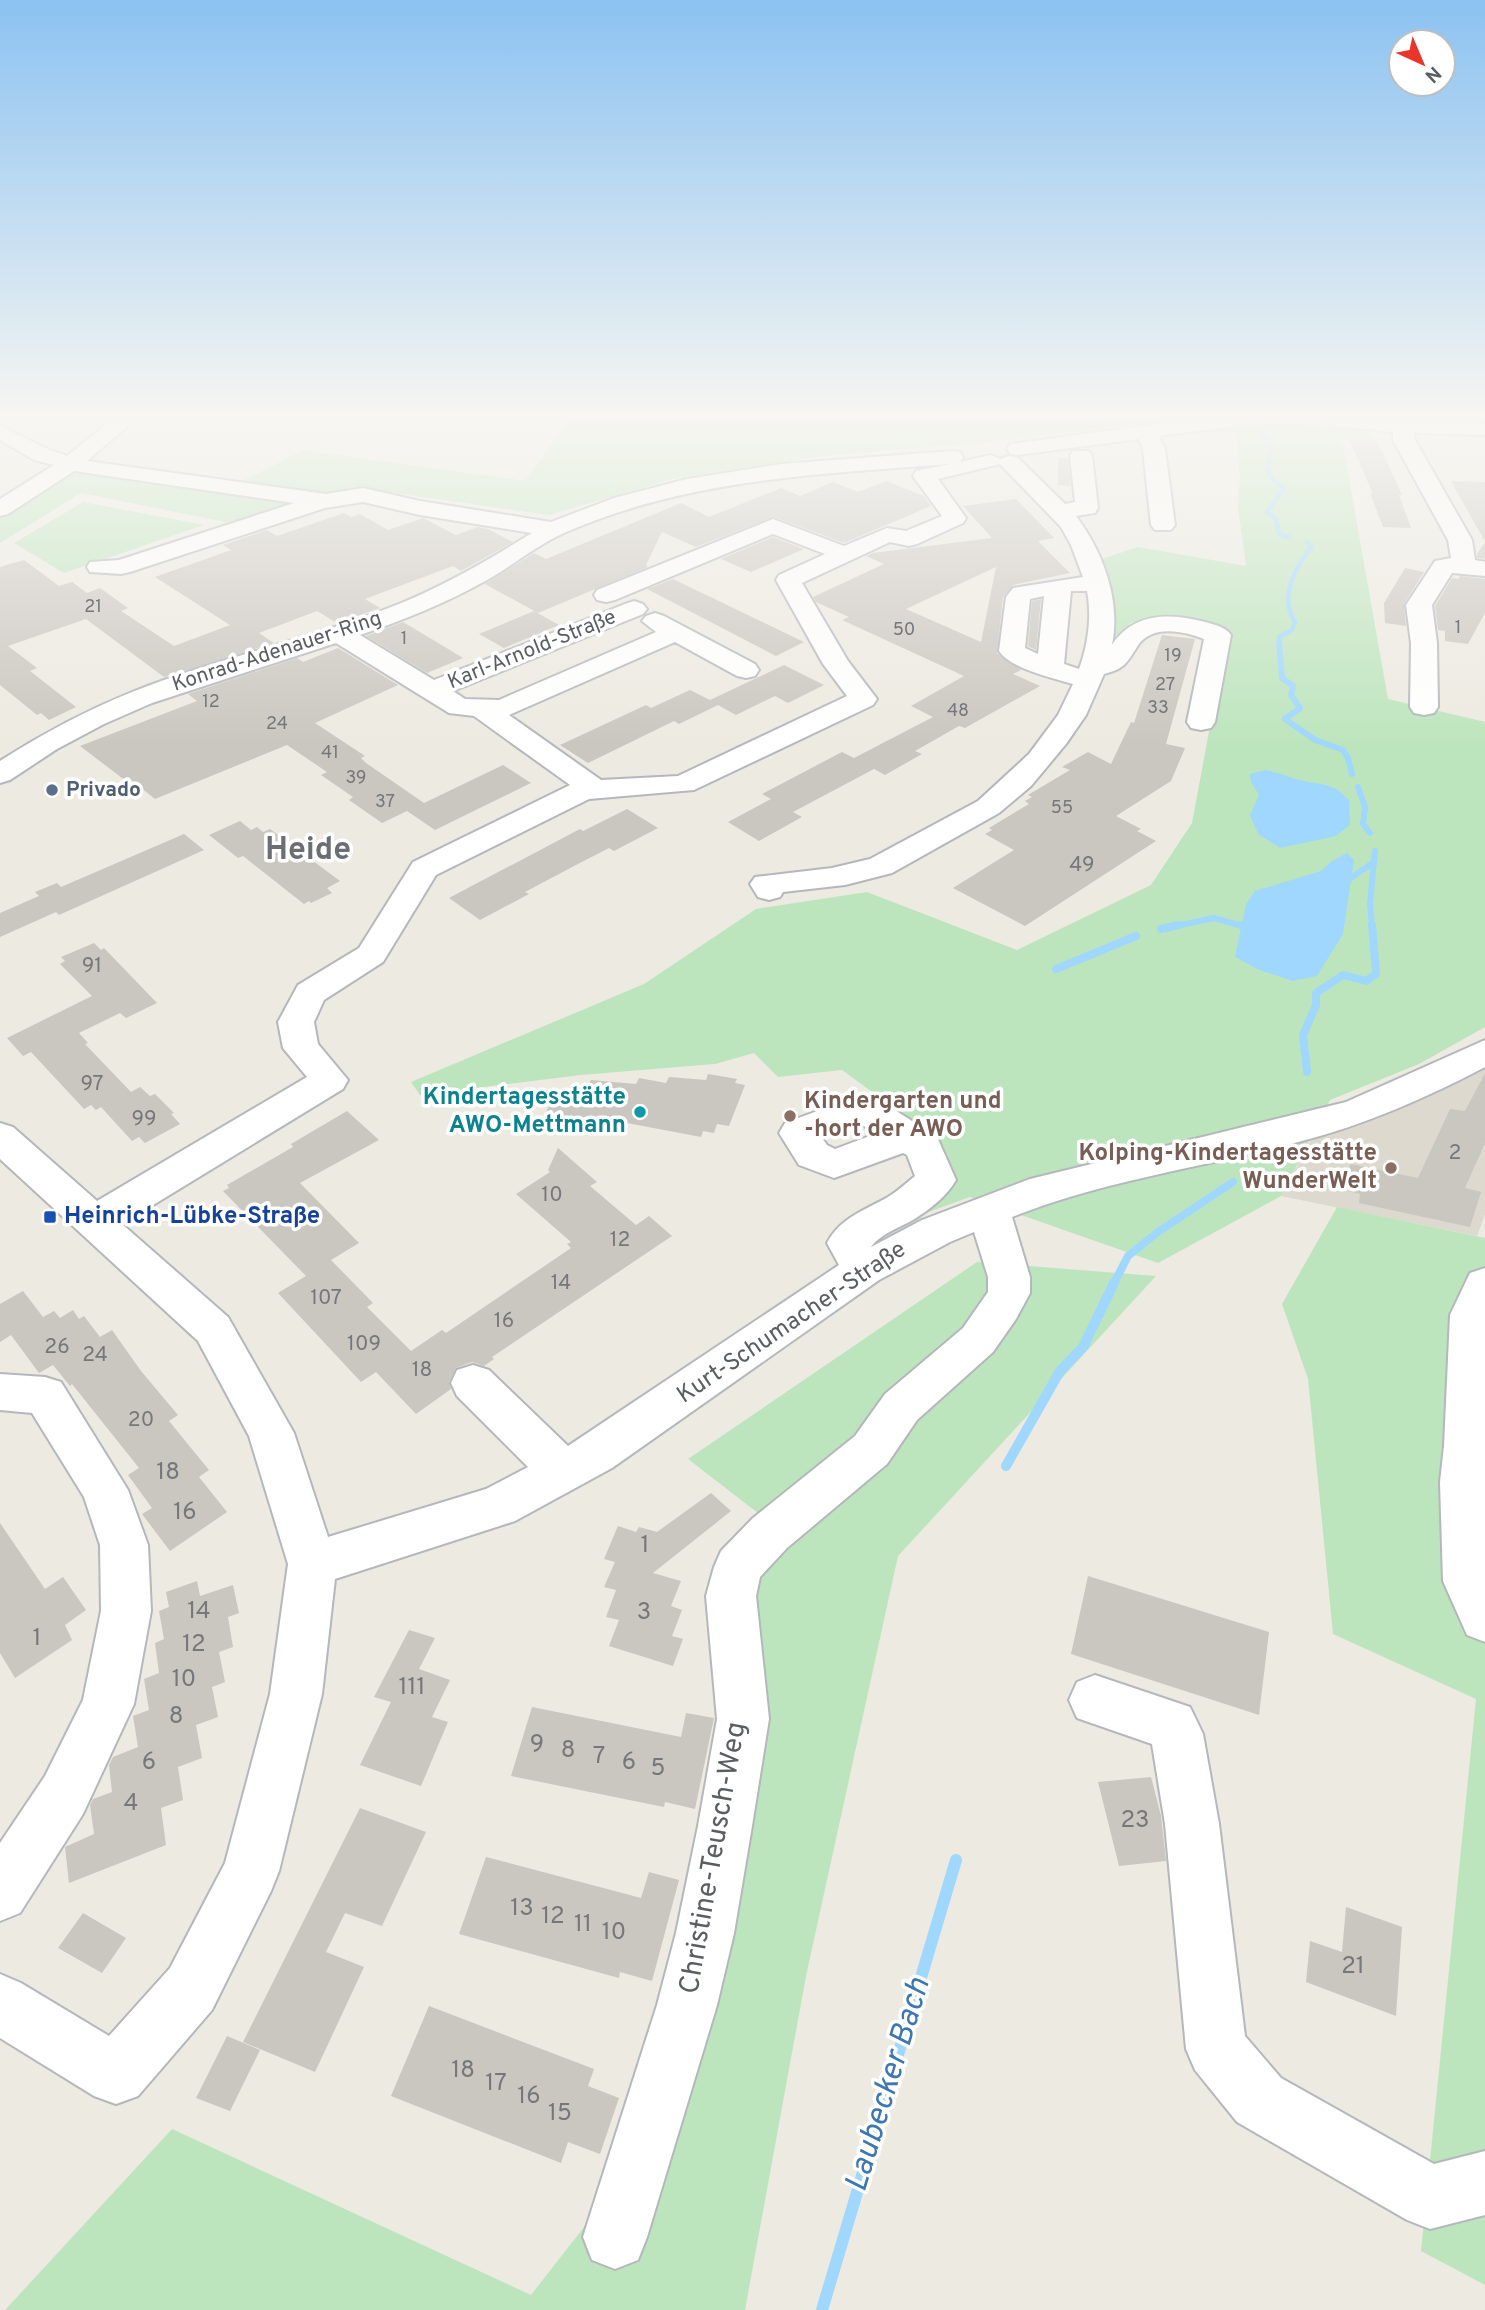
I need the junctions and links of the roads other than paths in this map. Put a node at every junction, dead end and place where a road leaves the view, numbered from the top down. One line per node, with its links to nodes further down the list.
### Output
1 (238, 528): 11 (street)
2 (545, 528): 9 (street)
3 (556, 528): 9 (street)
4 (769, 528): 15 (street, Karl-Arnold-Straße)
5 (778, 528): 10 (street, Karl-Arnold-Straße)
6 (934, 528): 10 (street)
7 (1072, 528): 13 (street)
8 (1454, 528): 12 (street)
9 (553, 529): 17 (street, Konrad-Adenauer-Ring)
10 (842, 553): 26 (street)
11 (110, 567)
12 (1475, 567): 22 (street)
13 (1095, 584): 14 (street); 20 (street)
14 (1057, 586): 18 (street); 18 (street)
15 (634, 609): 16 (street, Karl-Arnold-Straße); 21 (street, Karl-Arnold-Straße)
16 (677, 632): 19 (street, Karl-Arnold-Straße); 23 (street, Karl-Arnold-Straße)
17 (339, 634): 21 (street, Karl-Arnold-Straße); 25 (street, Konrad-Adenauer-Ring)
18 (1051, 669): 20 (street)
19 (746, 670)
20 (1091, 673): 24 (street); 27 (street)
21 (430, 691): 23 (street, Karl-Arnold-Straße)
22 (1424, 706)
23 (483, 709): 26 (street)
24 (1200, 722)
25 (0, 774)
26 (586, 782): 32 (street)
27 (769, 890)
28 (1485, 1052): 31 (street, Kurt-Schumacher-Straße)
29 (908, 1136): 33 (street)
30 (0, 1137): 32 (street)
31 (990, 1209): 33 (street, Kurt-Schumacher-Straße); 44 (street, Christine-Teusch-Weg)
32 (95, 1221): 38 (street)
33 (864, 1269): 37 (street, Kurt-Schumacher-Straße)
34 (1485, 1283): 39 (street)
35 (473, 1383): 37 (street)
36 (0, 1392): 41 (street)
37 (563, 1471): 38 (street, Kurt-Schumacher-Straße)
38 (312, 1564): 42 (street)
39 (1485, 1619)
40 (1095, 1700): 43 (street)
41 (0, 1893)
42 (0, 2004)
43 (1485, 2183)
44 (615, 2237)

